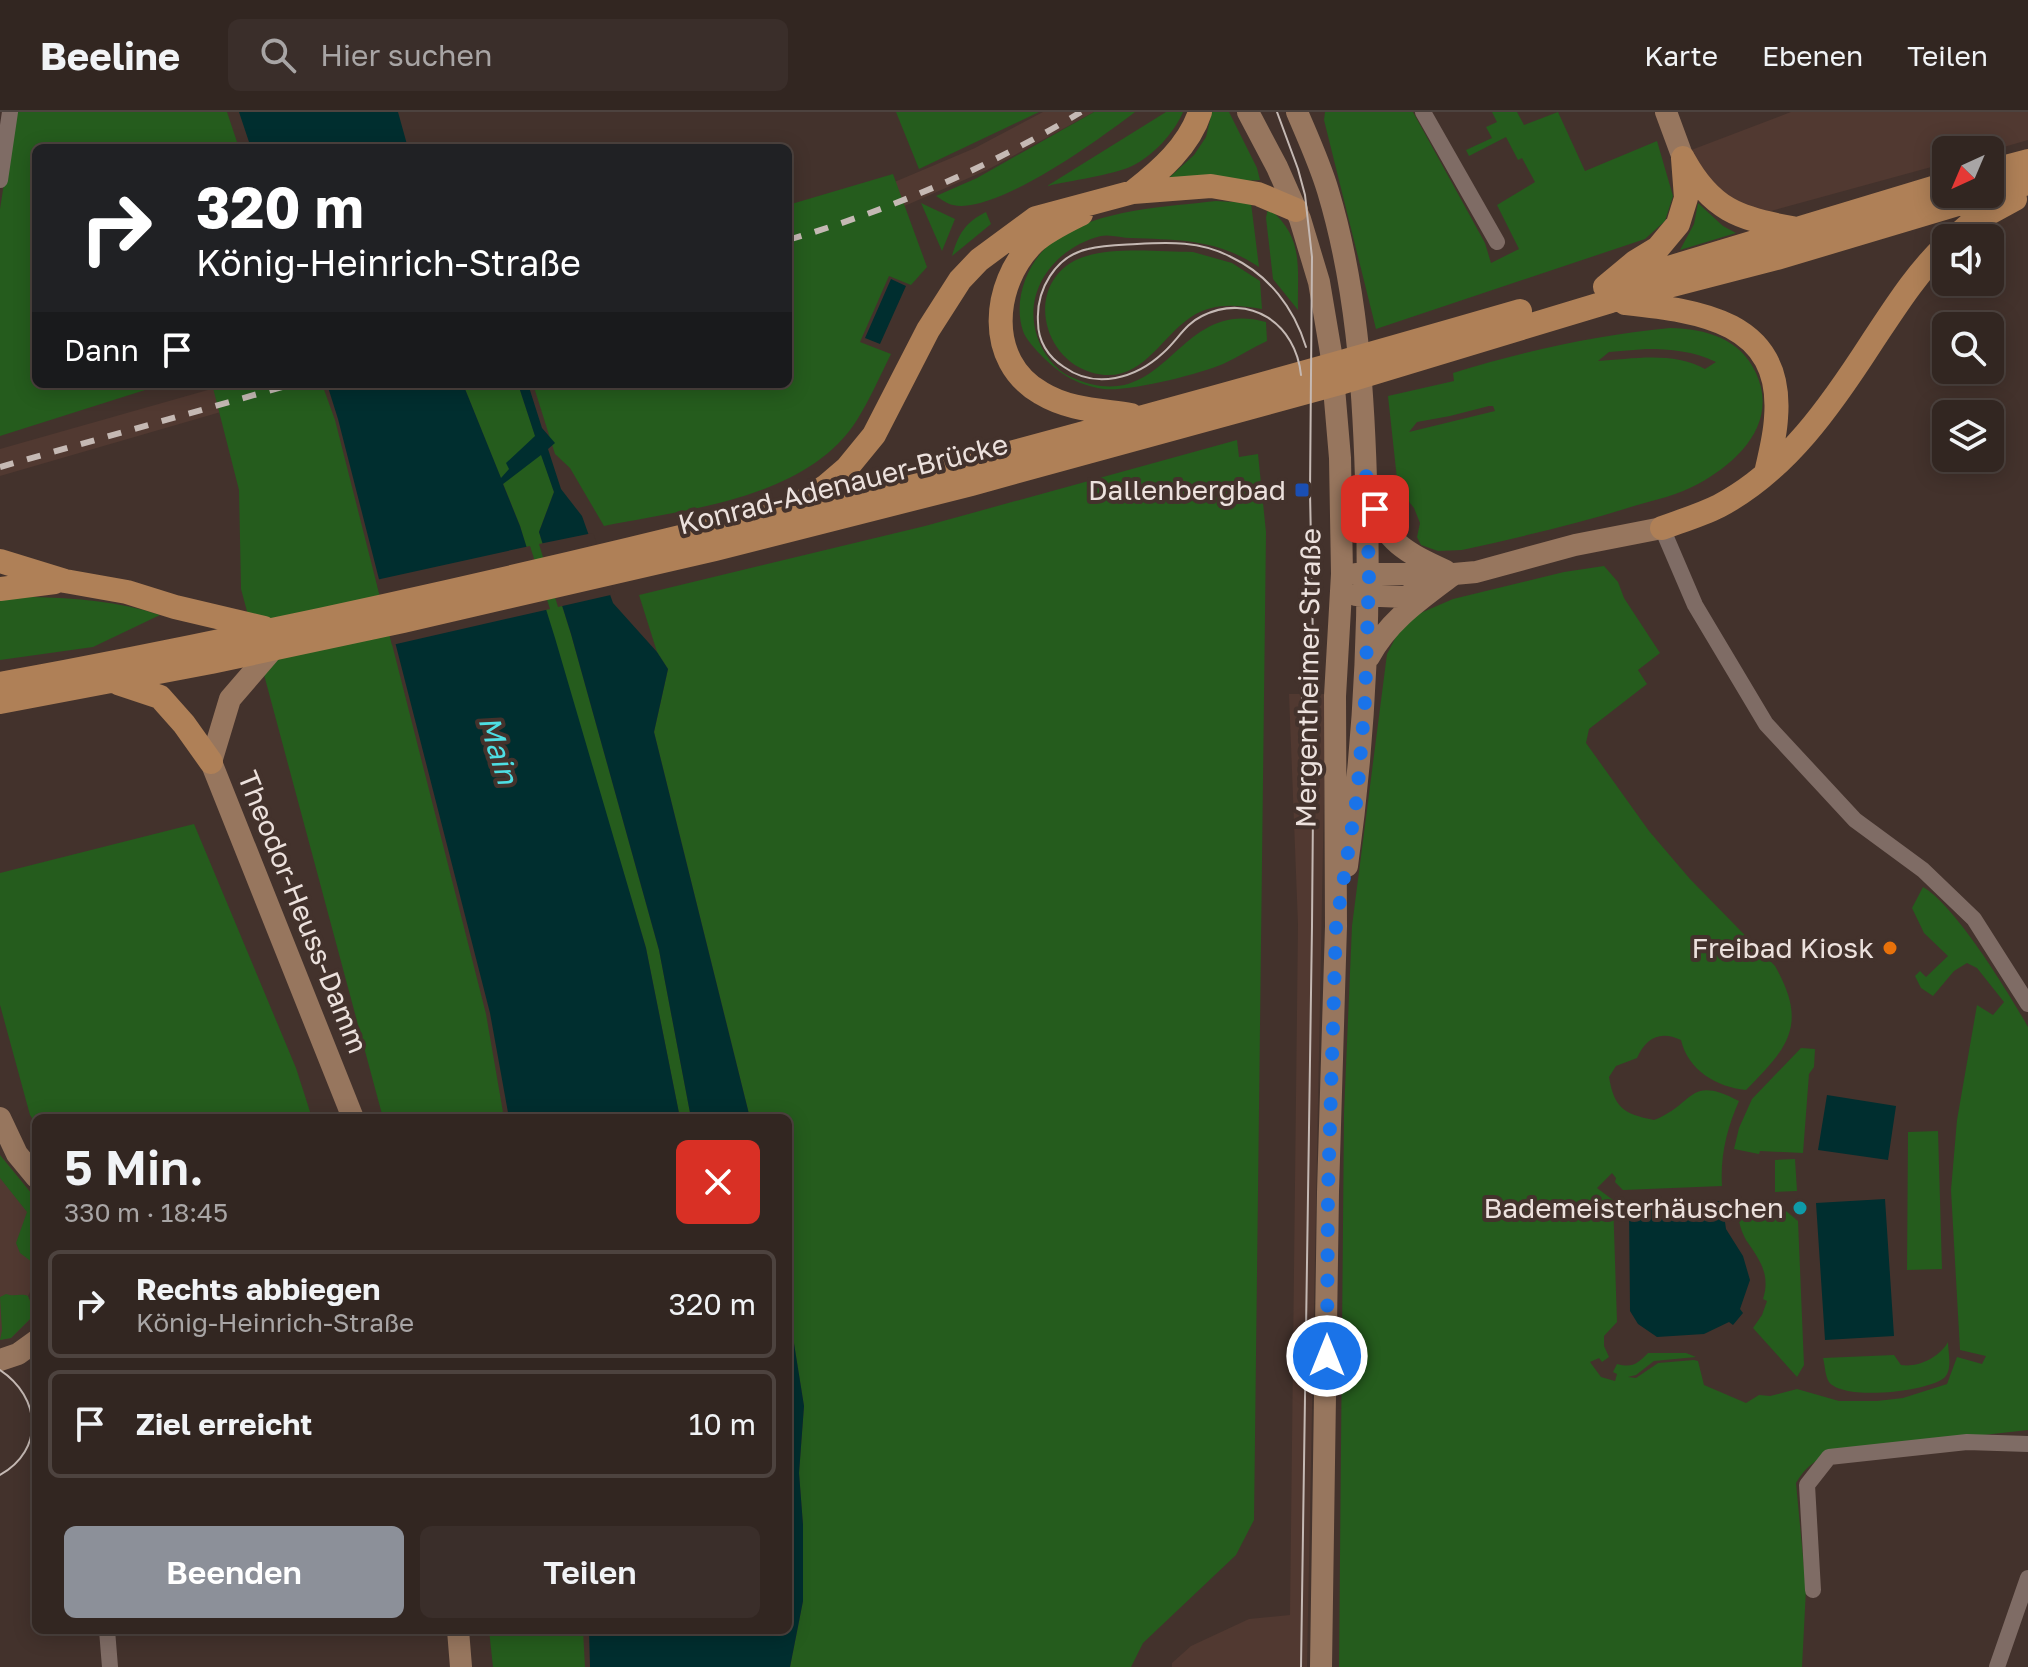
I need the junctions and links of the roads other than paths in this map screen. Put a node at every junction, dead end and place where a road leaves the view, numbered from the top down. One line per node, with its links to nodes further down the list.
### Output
1 (10, 112): 10 (street)
2 (1200, 112): 13 (main road)
3 (1248, 112): 16 (main road, Mergentheimer Straße)
4 (1423, 112): 19 (street)
5 (1666, 112): 7 (main road)
6 (1302, 116): 24 (main road, Mergentheimer Straße)
7 (1683, 158): 18 (main road); 21 (main road)
8 (2028, 161): 9 (main road)
9 (2004, 167)
10 (0, 180)
11 (2028, 183): 21 (main road)
12 (1932, 188): 18 (main road)
13 (1133, 192): 15 (main road); 16 (main road)
14 (2028, 193): 17 (main road)
15 (1108, 200): 23 (main road); 26 (main road)
16 (1296, 210): 31 (main road, Mergentheimer Straße)
17 (1970, 224)
18 (1798, 230): 21 (main road)
19 (1497, 242)
20 (1932, 262): 25 (main road)
21 (1608, 294): 22 (main road); 25 (main road)
22 (1423, 348): 23 (main road); 34 (main road, Konrad-Adenauer-Brücke)
23 (1143, 416): 26 (main road)
24 (1366, 470): 29 (main road); 32 (main road, Mergentheimer Straße)
25 (1766, 473): 27 (main road)
26 (776, 513): 34 (main road, Konrad-Adenauer-Brücke)
27 (1662, 528): 29 (main road); 41 (street)
28 (0, 561): 30 (main road)
29 (1454, 574): 32 (main road); 35 (main road)
30 (65, 581): 33 (main road); 34 (main road)
31 (1342, 584): 32 (main road); 40 (main road, Mergentheimer Straße)
32 (1369, 585): 35 (main road, Mergentheimer Straße)
33 (0, 589)
34 (273, 640): 36 (main road); 37 (main road); 39 (main road, Theodor-Heuss-Damm)
35 (1367, 662): 40 (main road, Mergentheimer Straße)
36 (112, 681): 38 (main road); 39 (main road)
37 (0, 684)
38 (0, 702)
39 (211, 762): 42 (main road, Theodor-Heuss-Damm)
40 (1336, 926): 54 (main road, Mergentheimer Straße)
41 (2028, 1004)
42 (351, 1114)
43 (0, 1118): 44 (main road)
44 (32, 1172)
45 (32, 1347): 46 (main road)
46 (0, 1360)
47 (2028, 1444): 49 (street)
48 (2028, 1578): 55 (street)
49 (1813, 1590)
50 (107, 1634): 52 (street)
51 (458, 1634): 53 (main road)
52 (110, 1667)
53 (461, 1667)
54 (1321, 1667)
55 (1997, 1667)

